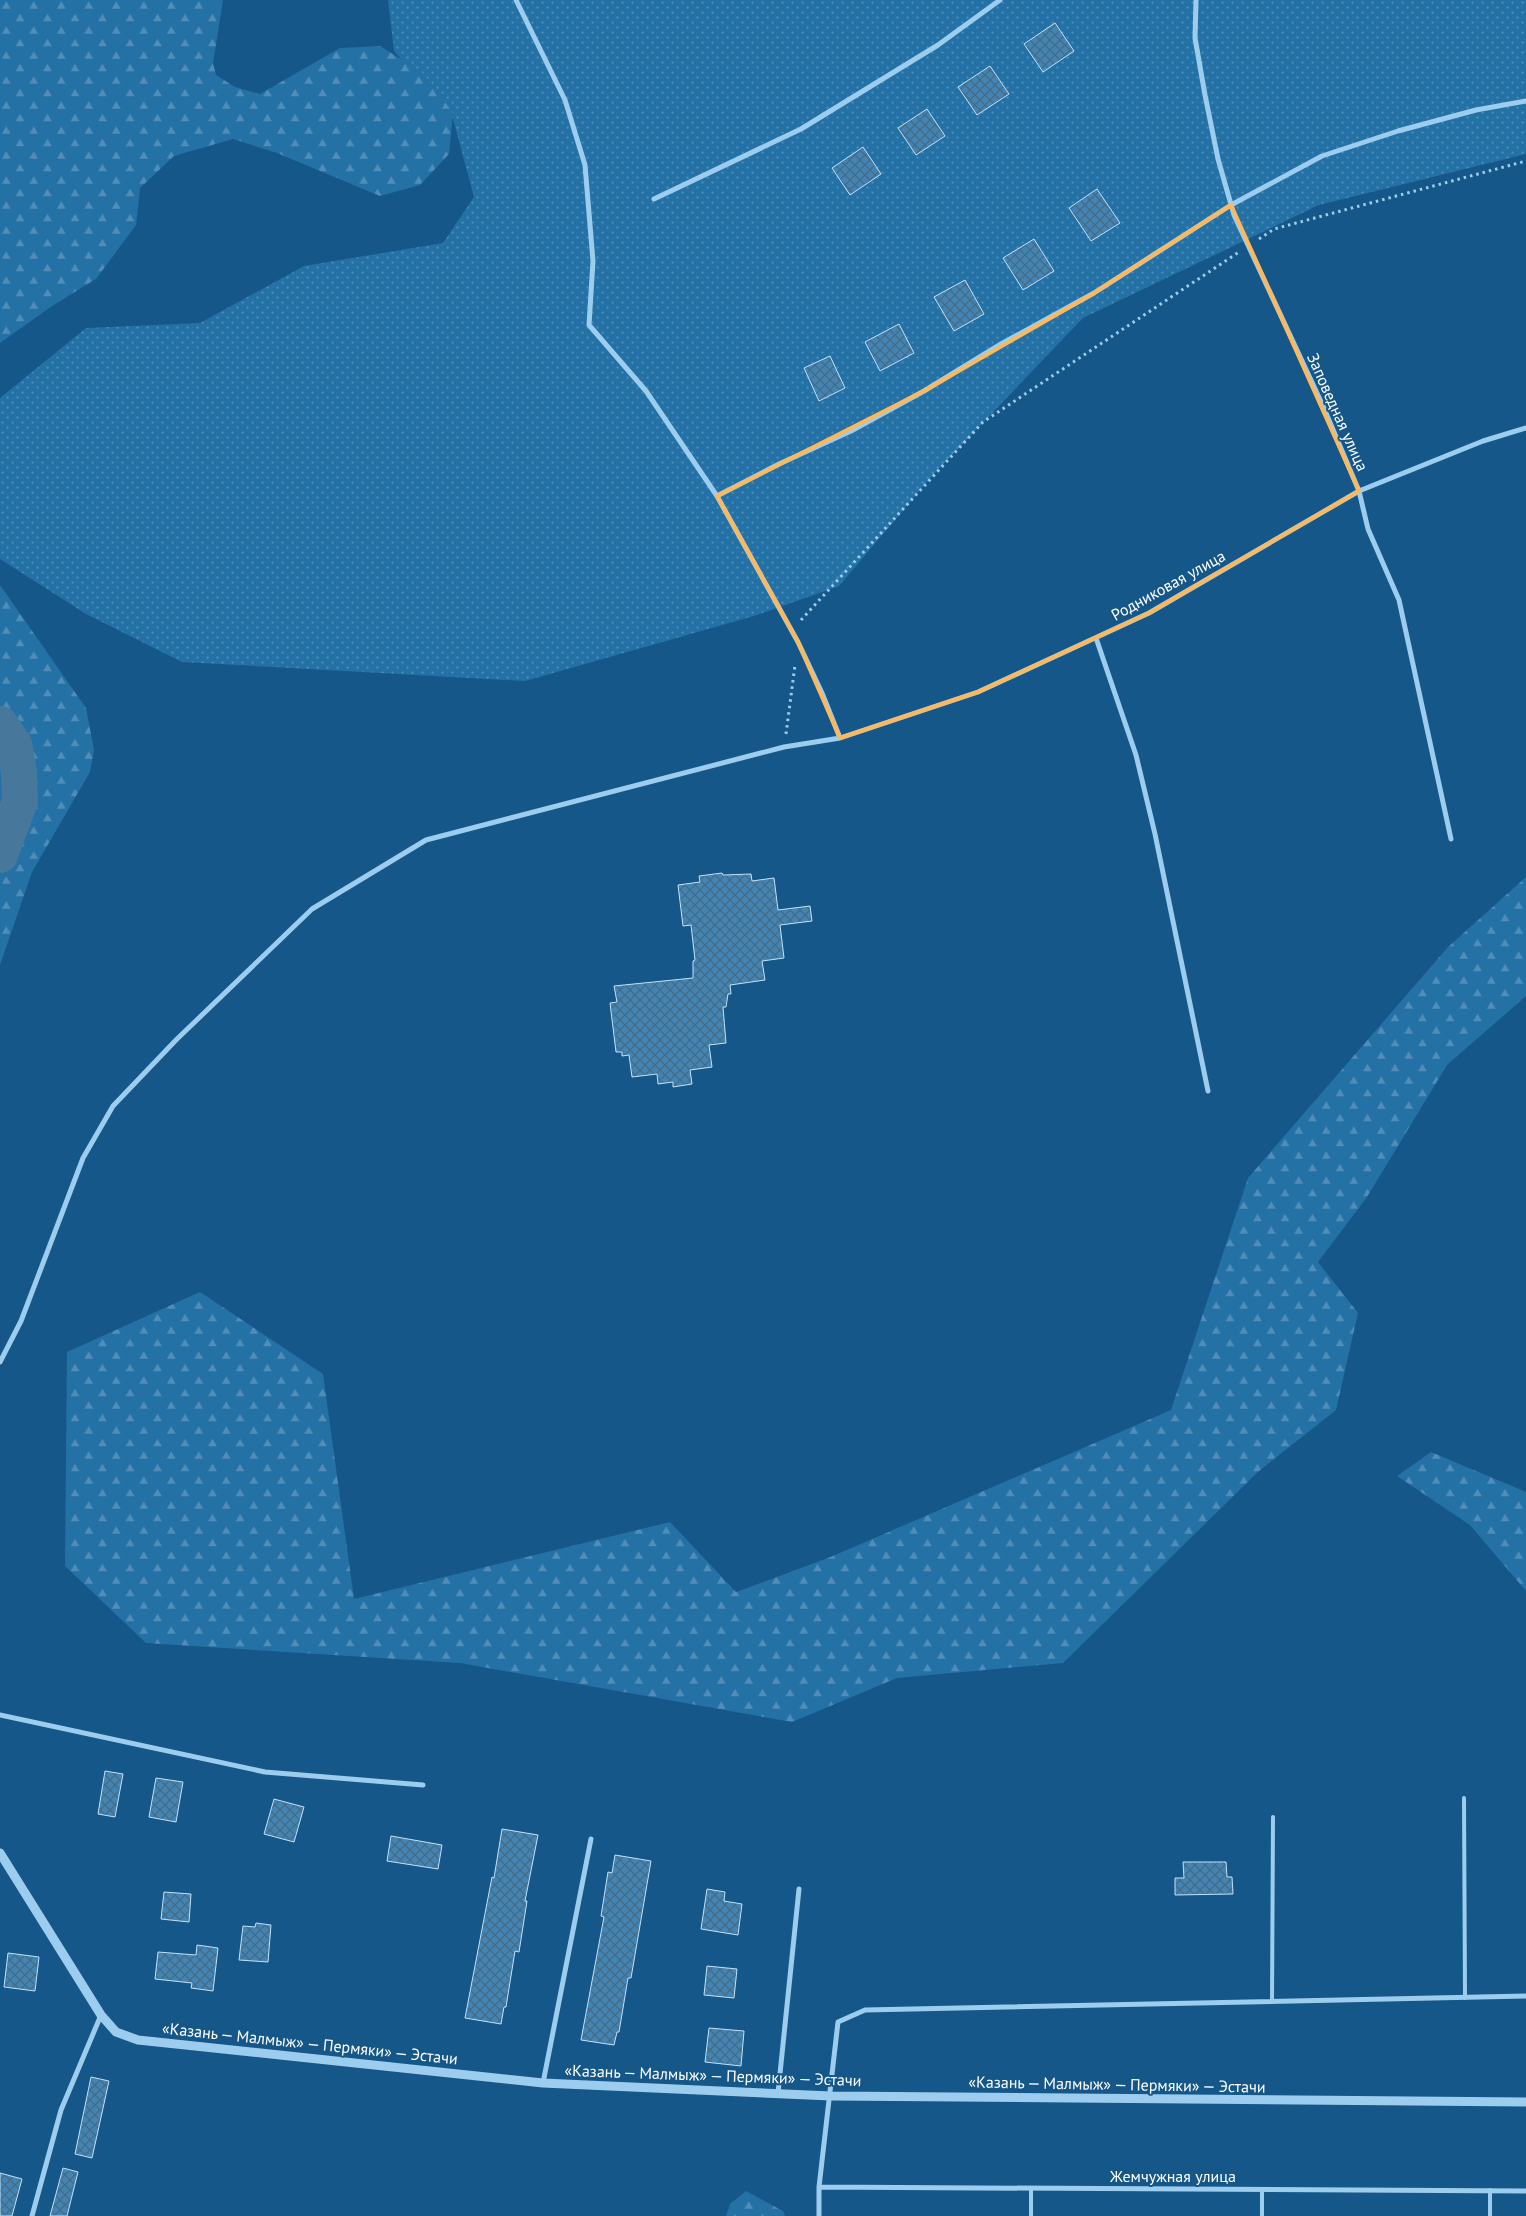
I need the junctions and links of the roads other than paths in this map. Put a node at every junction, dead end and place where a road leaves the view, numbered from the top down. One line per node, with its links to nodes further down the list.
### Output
1 (516, 0): 9 (street)
2 (1000, 0): 5 (street)
3 (1196, 0): 6 (street, Заповедная улица)
4 (1526, 101): 6 (street)
5 (654, 199)
6 (1231, 205): 8 (street, Заповедная улица); 9 (street)
7 (1526, 428): 8 (street, Родниковая улица)
8 (1359, 491): 10 (street, Родниковая улица); 12 (street, Заповедная улица)
9 (717, 496): 11 (street)
10 (1096, 638): 11 (street, Родниковая улица); 13 (street)
11 (840, 738): 14 (street, Родниковая улица)
12 (1451, 839)
13 (1208, 1091)
14 (0, 1362)
15 (0, 1715): 16 (street)
16 (423, 1785)
17 (1464, 1798): 23 (lane)
18 (1273, 1817): 24 (lane)
19 (591, 1839): 26 (street)
20 (0, 1853): 25 (street, «Казань — Малмыж» — Пермяки» — Эстачи)
21 (799, 1888): 27 (street)
22 (1526, 1996): 23 (street)
23 (1465, 1998): 24 (street)
24 (1272, 2002): 28 (street)
25 (101, 2015): 26 (street, «Казань — Малмыж» — Пермяки» — Эстачи); 35 (street)
26 (543, 2083): 27 (street, «Казань — Малмыж» — Пермяки» — Эстачи)
27 (778, 2094): 28 (street, «Казань — Малмыж» — Пермяки» — Эстачи)
28 (830, 2096): 29 (street, «Казань — Малмыж» — Пермяки» — Эстачи); 30 (street)
29 (1526, 2102)
30 (819, 2187): 31 (street, Жемчужная улица); 36 (street)
31 (1031, 2188): 32 (street, Жемчужная улица); 37 (lane)
32 (1262, 2189): 33 (street, Жемчужная улица); 38 (lane)
33 (1490, 2190): 34 (street, Жемчужная улица); 39 (lane)
34 (1526, 2191)
35 (32, 2216)
36 (819, 2216)
37 (1031, 2216)
38 (1262, 2216)
39 (1490, 2216)

